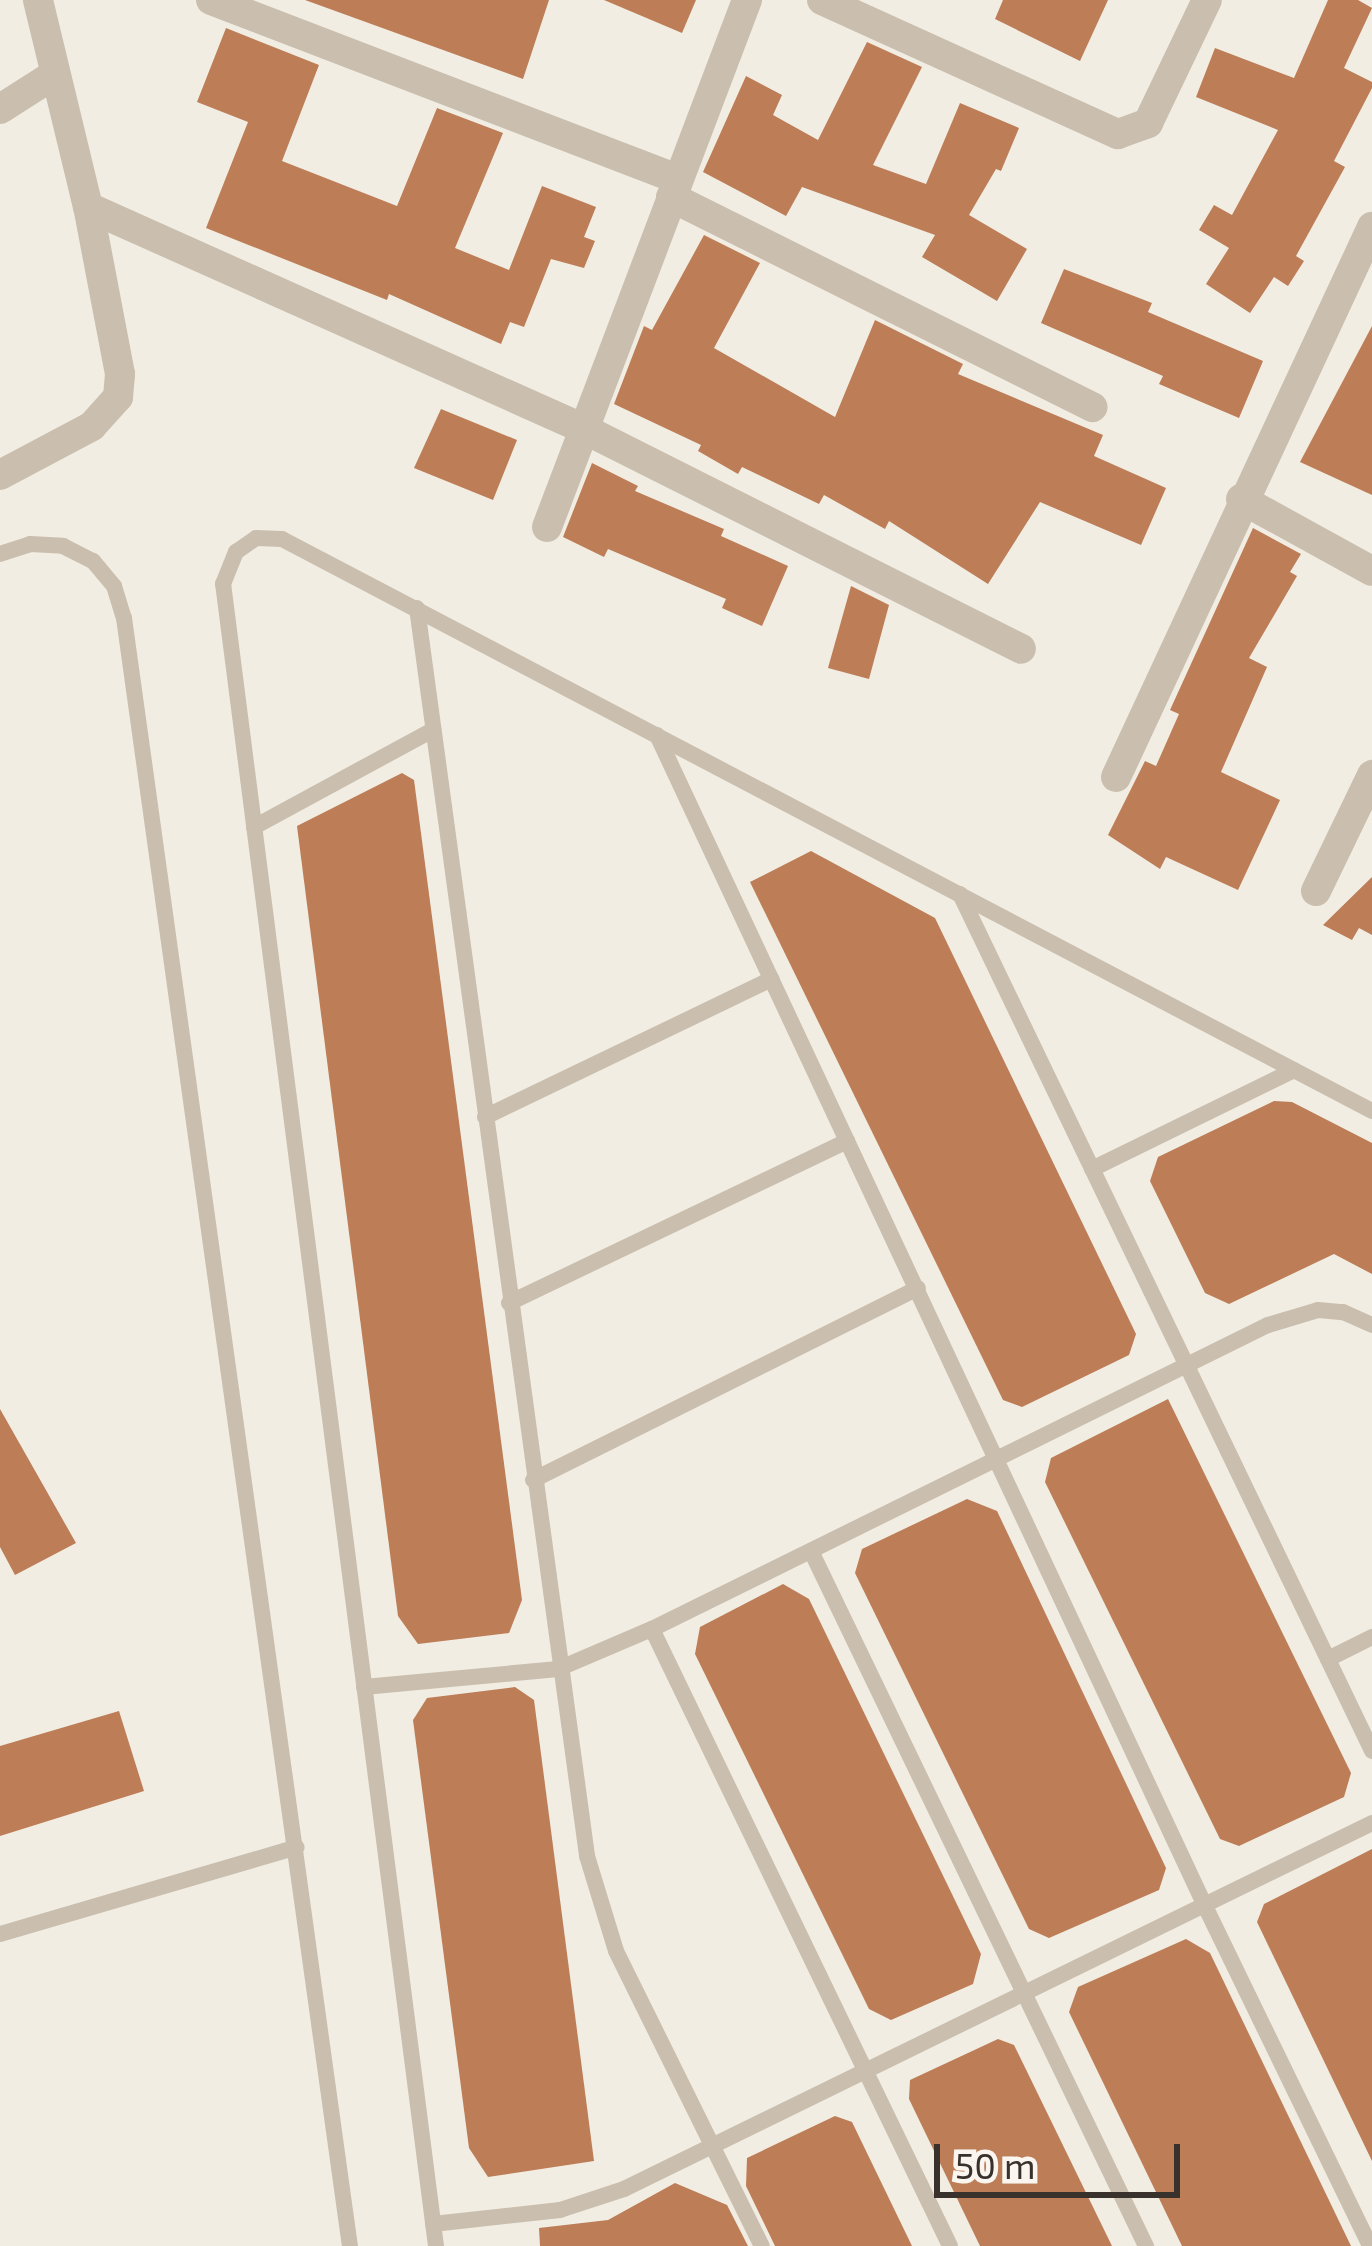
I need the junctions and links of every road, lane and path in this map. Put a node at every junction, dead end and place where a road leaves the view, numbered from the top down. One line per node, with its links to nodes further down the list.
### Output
1 (38, 0): 6 (street)
2 (211, 0): 8 (street)
3 (748, 0): 8 (street)
4 (822, 0): 5 (street)
5 (1207, 0)
6 (55, 74): 7 (street); 9 (street)
7 (0, 109)
8 (674, 188): 11 (street); 12 (street)
9 (88, 207): 12 (street); 13 (street)
10 (1372, 226): 14 (street)
11 (1093, 407)
12 (584, 429): 15 (street); 19 (street)
13 (0, 476)
14 (1241, 499): 17 (street); 23 (street)
15 (547, 527)
16 (0, 554): 47 (lane)
17 (1372, 571)
18 (417, 608): 20 (lane); 21 (lane); 24 (lane)
19 (1021, 649)
20 (434, 730): 24 (lane); 30 (lane)
21 (657, 734): 26 (lane); 27 (lane)
22 (1372, 775): 25 (street)
23 (1116, 777)
24 (254, 827): 44 (lane)
25 (1316, 891)
26 (959, 893): 28 (lane); 32 (lane)
27 (772, 980): 30 (lane); 31 (lane)
28 (1294, 1070): 29 (lane); 32 (lane)
29 (1372, 1111)
30 (484, 1117): 34 (lane)
31 (847, 1141): 33 (lane); 34 (lane)
32 (1092, 1169): 36 (lane)
33 (918, 1288): 37 (lane); 38 (lane)
34 (509, 1303): 38 (lane)
35 (1372, 1325): 36 (lane)
36 (1187, 1367): 37 (lane); 42 (lane)
37 (997, 1460): 39 (lane); 48 (lane)
38 (532, 1480): 43 (lane)
39 (812, 1551): 40 (lane); 50 (lane)
40 (652, 1628): 43 (lane); 51 (lane)
41 (1372, 1637): 42 (lane)
42 (1328, 1659): 45 (lane)
43 (558, 1669): 44 (lane); 52 (lane)
44 (364, 1687): 53 (lane)
45 (1372, 1751)
46 (1372, 1822): 48 (lane)
47 (297, 1847): 49 (lane); 54 (lane)
48 (1204, 1906): 50 (lane); 59 (lane)
49 (0, 1934)
50 (1023, 1994): 51 (lane); 58 (lane)
51 (867, 2070): 52 (lane); 57 (lane)
52 (714, 2145): 53 (lane); 56 (lane)
53 (433, 2224): 55 (lane)
54 (350, 2246)
55 (436, 2246)
56 (762, 2246)
57 (950, 2246)
58 (1146, 2246)
59 (1370, 2246)

